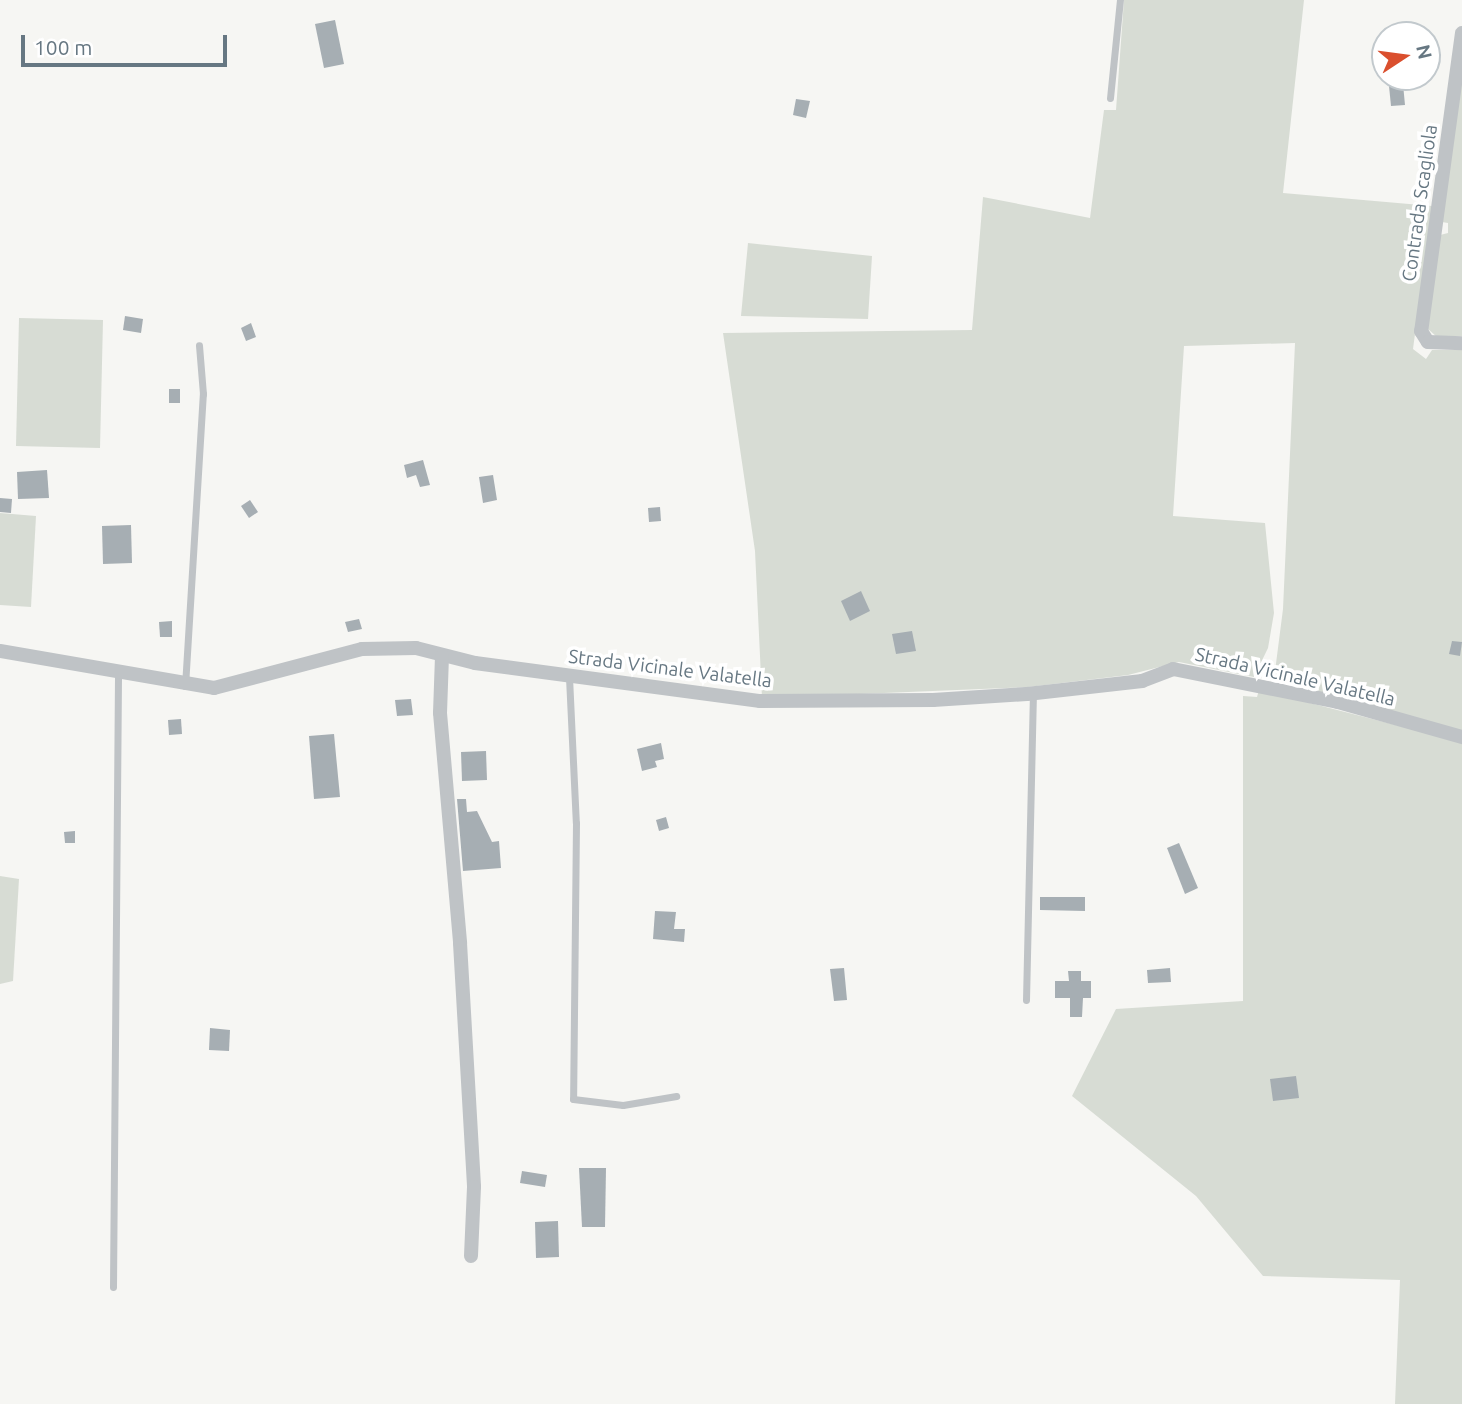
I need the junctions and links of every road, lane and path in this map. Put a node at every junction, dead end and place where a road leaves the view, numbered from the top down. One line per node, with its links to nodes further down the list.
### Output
1 (1119, 0): 3 (lane)
2 (1462, 33): 4 (street, Contrada Scagliola)
3 (1110, 98)
4 (1462, 342)
5 (199, 345): 10 (lane)
6 (0, 651): 8 (street, Strada Vicinale Valatella)
7 (442, 656): 9 (street, Strada Vicinale Valatella); 10 (street, Strada Vicinale Valatella); 15 (street)
8 (118, 672): 10 (street, Strada Vicinale Valatella); 16 (lane)
9 (569, 677): 11 (street, Strada Vicinale Valatella); 14 (lane)
10 (186, 686)
11 (1033, 693): 12 (street, Strada Vicinale Valatella); 13 (lane)
12 (1462, 737)
13 (1026, 1000)
14 (676, 1096)
15 (471, 1256)
16 (113, 1287)

